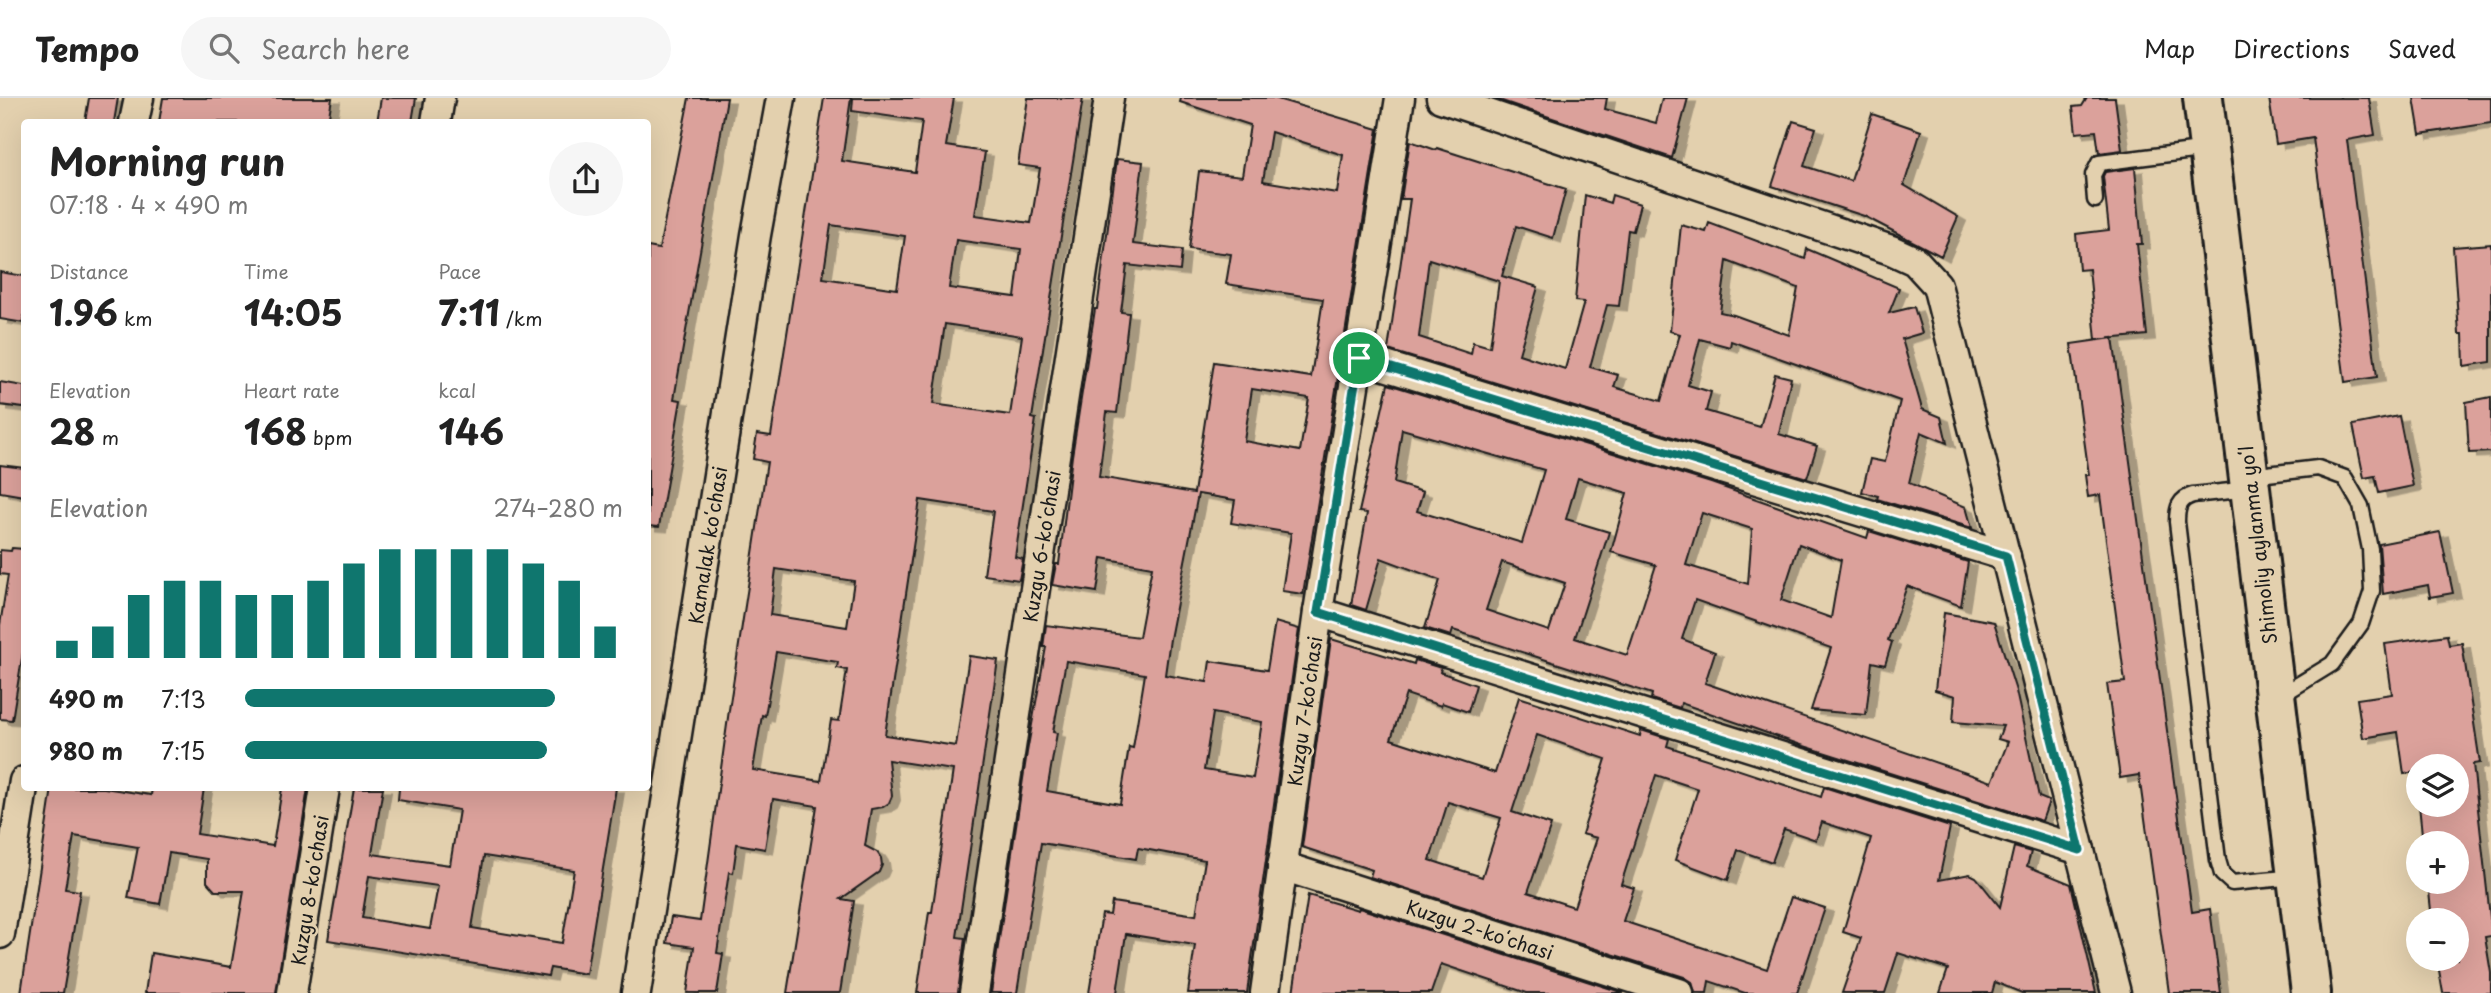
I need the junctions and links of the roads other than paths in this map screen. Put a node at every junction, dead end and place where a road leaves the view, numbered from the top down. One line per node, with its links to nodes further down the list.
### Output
1 (139, 98): 8 (street)
2 (440, 98): 9 (street)
3 (781, 98): 24 (street, Kamalak koʻchasi)
4 (1109, 98): 25 (street, Kuzgu 6-koʻchasi)
5 (1400, 98): 12 (street, Kuzgu 7-koʻchasi)
6 (1441, 98): 14 (street)
7 (2203, 98): 10 (main road, Shimoliy aylanma yoʻl)
8 (135, 119)
9 (436, 119)
10 (2210, 149): 11 (lane); 13 (main road, Shimoliy aylanma yoʻl)
11 (2095, 200)
12 (1359, 358): 14 (street); 15 (street, Kuzgu 7-koʻchasi)
13 (2249, 482): 16 (main road, Shimoliy aylanma yoʻl); 16 (lane); 21 (lane)
14 (2006, 556): 19 (street)
15 (1318, 612): 19 (street); 20 (street, Kuzgu 7-koʻchasi)
16 (2276, 699): 21 (main road, Shimoliy aylanma yoʻl)
17 (22, 791): 22 (street)
18 (325, 791): 23 (street, Kuzgu 8-koʻchasi)
19 (2080, 850): 28 (street)
20 (1282, 866): 26 (street, Kuzgu 7-koʻchasi); 27 (street, Kuzgu 2-koʻchasi)
21 (2297, 877): 29 (main road, Shimoliy aylanma yoʻl)
22 (0, 934)
23 (292, 993)
24 (636, 993)
25 (974, 993)
26 (1265, 993)
27 (1679, 993)
28 (2116, 993)
29 (2311, 993)

